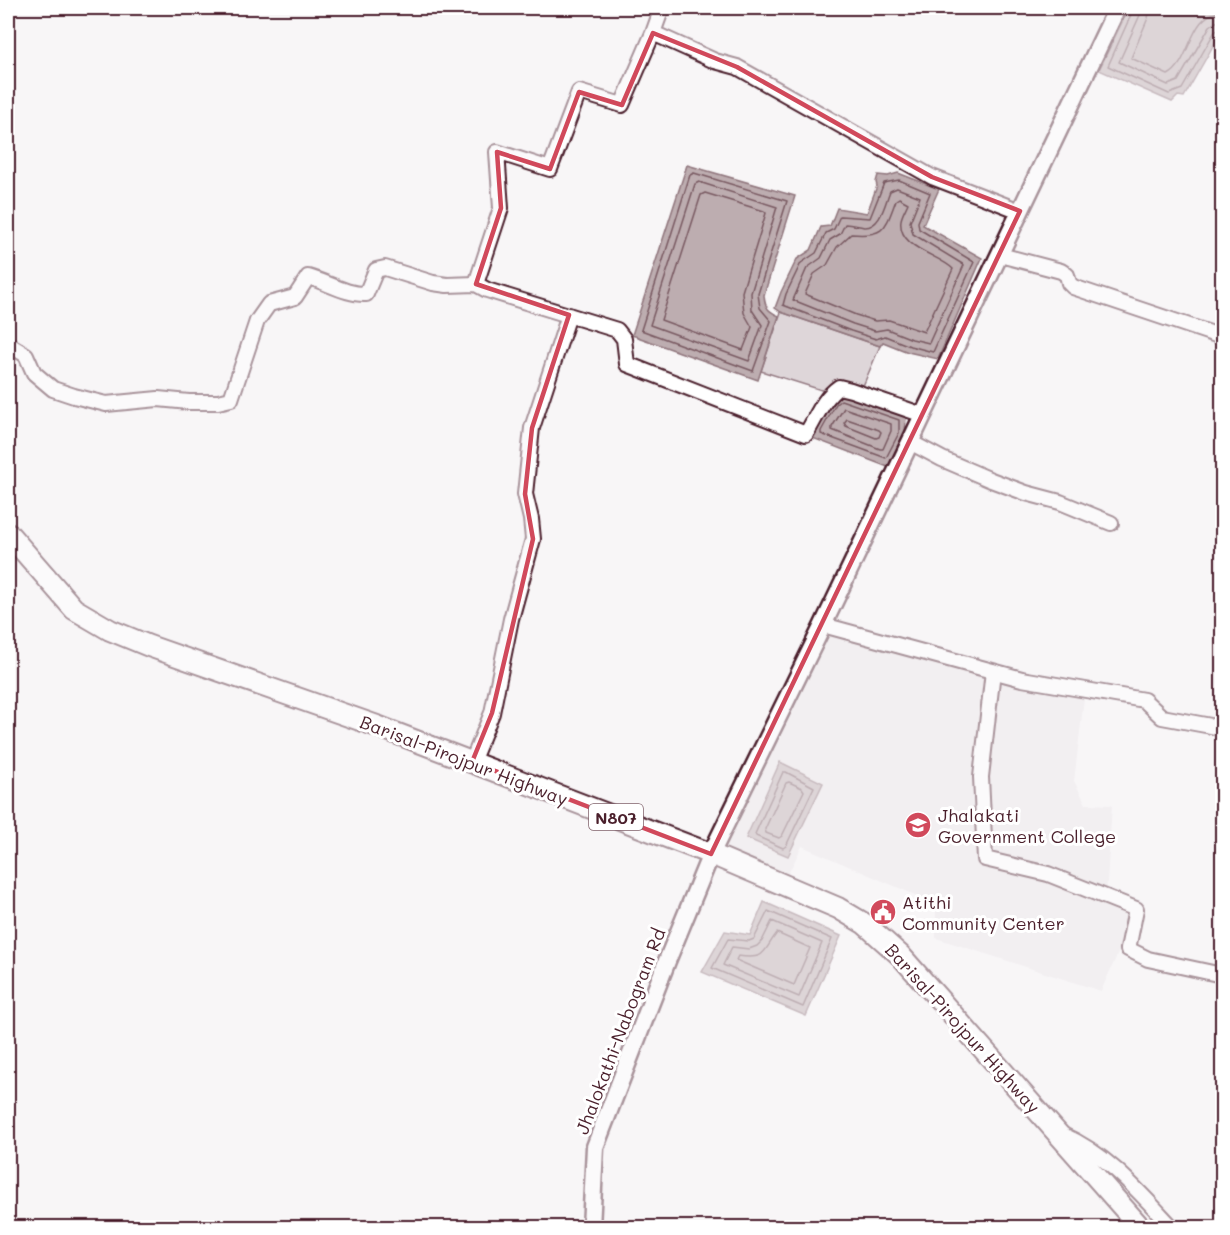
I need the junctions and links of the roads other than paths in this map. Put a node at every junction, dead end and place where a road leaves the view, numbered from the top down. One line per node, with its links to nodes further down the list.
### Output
1 (662, 8): 3 (street)
2 (1118, 8): 4 (main road, Jhalokathi-Nabogram Rd)
3 (653, 33): 4 (street); 6 (street)
4 (1020, 211): 5 (main road, Jhalokathi-Nabogram Rd)
5 (1000, 255): 8 (street); 10 (main road, Jhalokathi-Nabogram Rd)
6 (476, 284): 7 (street); 9 (street)
7 (569, 315): 10 (street); 17 (street)
8 (1222, 337)
9 (8, 344)
10 (923, 415): 11 (main road, Jhalokathi-Nabogram Rd)
11 (910, 442): 12 (street); 14 (main road, Jhalokathi-Nabogram Rd)
12 (1111, 523)
13 (8, 533): 17 (highway, Barisal-Pirojpur Highway / N807)
14 (823, 625): 15 (street); 18 (main road, Jhalokathi-Nabogram Rd)
15 (993, 671): 16 (street); 19 (street)
16 (1222, 728)
17 (472, 762): 18 (highway, Barisal-Pirojpur Highway / N807)
18 (711, 854): 20 (highway, Barisal-Pirojpur Highway / N807); 21 (main road, Jhalokathi-Nabogram Rd)
19 (1222, 975)
20 (1056, 1132): 22 (highway, Barisal-Pirojpur Highway / N807); 23 (street)
21 (591, 1227)
22 (1142, 1227)
23 (1173, 1227)

